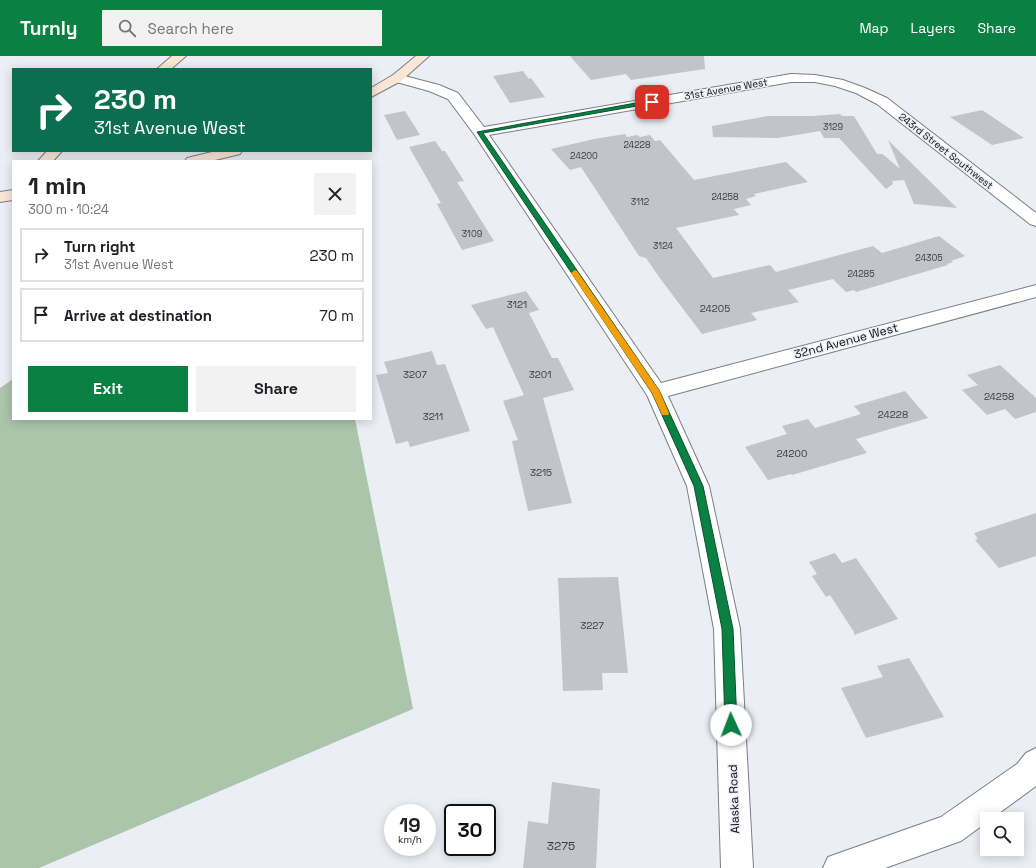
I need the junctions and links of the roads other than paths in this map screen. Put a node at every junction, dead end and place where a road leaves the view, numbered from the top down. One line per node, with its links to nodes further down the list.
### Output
1 (180, 56): 3 (main road)
2 (423, 56): 4 (main road)
3 (164, 68)
4 (397, 78): 6 (main road); 7 (street, Alaska Road)
5 (853, 87): 7 (street, 31st Avenue West); 12 (street, 243rd Street Southwest)
6 (372, 92)
7 (480, 132): 14 (street, Alaska Road)
8 (54, 152): 10 (main road)
9 (231, 152): 11 (main road)
10 (46, 160)
11 (196, 160)
12 (1036, 221)
13 (1036, 290): 14 (street, 32nd Avenue West)
14 (656, 392): 16 (street, Alaska Road)
15 (1036, 763): 17 (street)
16 (737, 868)
17 (839, 868)

